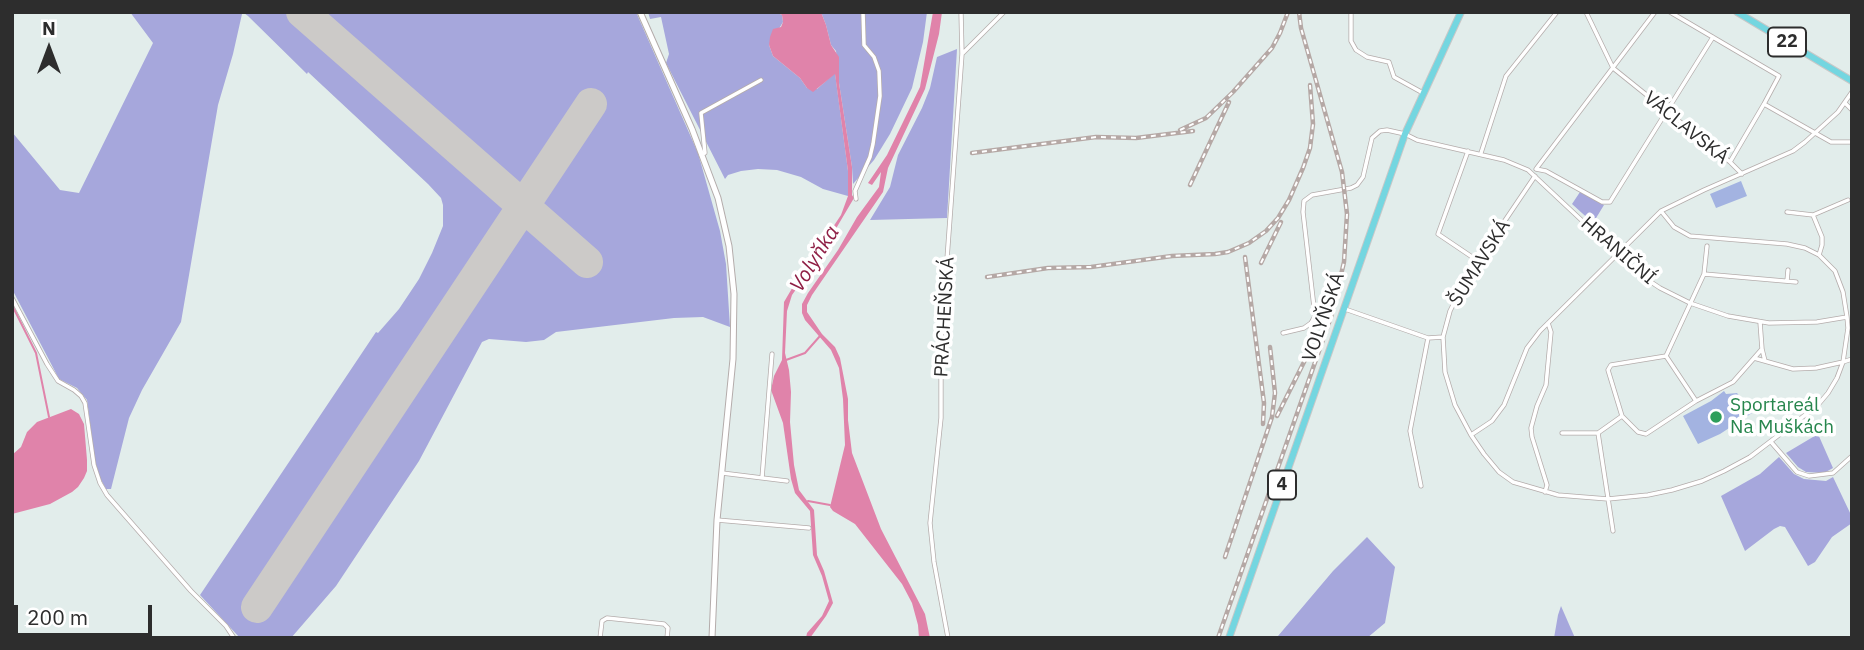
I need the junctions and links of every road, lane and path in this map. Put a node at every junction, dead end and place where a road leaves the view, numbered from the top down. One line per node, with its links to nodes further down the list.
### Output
1 (640, 12): 28 (street)
2 (863, 12): 32 (street)
3 (961, 12): 13 (street, PRÁCHEŇSKÁ)
4 (1004, 12): 13 (street)
5 (1351, 12): 18 (street)
6 (1461, 12): 18 (main road, VOLYŇSKÁ / 4)
7 (1557, 12): 27 (street)
8 (1586, 12): 14 (street, VÁCLAVSKÁ)
9 (1655, 12): 14 (street, ŠUMAVSKÁ)
10 (1670, 12): 12 (street)
11 (1737, 12): 16 (main road, 22)
12 (1713, 37): 20 (street); 22 (street)
13 (962, 54): 81 (street, PRÁCHEŇSKÁ)
14 (1613, 68): 22 (street, VÁCLAVSKÁ); 30 (street, ŠUMAVSKÁ)
15 (761, 80): 28 (street)
16 (1852, 81)
17 (1852, 92): 19 (street, VÁCLAVSKÁ)
18 (1423, 93): 23 (main road, VOLYŇSKÁ / 4)
19 (1845, 103): 21 (street); 24 (street, VÁCLAVSKÁ)
20 (1764, 104): 24 (street); 29 (street)
21 (1852, 110)
22 (1667, 112): 29 (street, VÁCLAVSKÁ); 30 (street, HRANIČNÍ)
23 (1405, 134): 26 (street, HRANIČNÍ); 47 (main road, VOLYŇSKÁ / 4); 51 (street)
24 (1815, 134): 25 (street); 31 (street, VÁCLAVSKÁ)
25 (1852, 142)
26 (1468, 150): 27 (street, HRANIČNÍ); 40 (street)
27 (1481, 153): 30 (street, HRANIČNÍ)
28 (701, 154): 68 (street)
29 (1730, 162): 31 (street, VÁCLAVSKÁ)
30 (1535, 173): 38 (street, HRANIČNÍ); 40 (street, ŠUMAVSKÁ)
31 (1742, 174): 34 (street)
32 (856, 199)
33 (1848, 200): 36 (street)
34 (1661, 211): 38 (street); 39 (street)
35 (1787, 212): 36 (street)
36 (1813, 215): 39 (street)
37 (1707, 246): 42 (street)
38 (1617, 254): 46 (street, HRANIČNÍ); 50 (street)
39 (1819, 255): 48 (street, ŠUMAVSKÁ)
40 (1478, 261): 52 (street, ŠUMAVSKÁ)
41 (1788, 271): 43 (street)
42 (1704, 274): 43 (street); 46 (street)
43 (1787, 281): 44 (street)
44 (1797, 282)
45 (12, 298): 77 (street)
46 (1690, 303): 49 (street, HRANIČNÍ); 56 (street)
47 (1344, 308): 53 (street); 82 (main road, VOLYŇSKÁ / 4)
48 (1847, 317): 49 (street, HRANIČNÍ); 60 (street, ŠUMAVSKÁ)
49 (1760, 321): 54 (street)
50 (1548, 323): 65 (street); 72 (street)
51 (1283, 333)
52 (1443, 337): 53 (street); 65 (street, ŠUMAVSKÁ)
53 (1428, 338): 71 (street)
54 (1762, 349): 57 (street); 59 (street)
55 (772, 354): 69 (street)
56 (1666, 356): 61 (street); 62 (street)
57 (1755, 358): 59 (street); 61 (street)
58 (1852, 359): 60 (street)
59 (1765, 361): 60 (street)
60 (1843, 362): 66 (street, ŠUMAVSKÁ)
61 (1696, 401): 62 (street)
62 (1622, 416): 64 (street)
63 (1563, 433): 64 (street)
64 (1598, 433): 73 (street)
65 (1471, 435): 72 (street, ŠUMAVSKÁ)
66 (1770, 442): 67 (street); 73 (street, ŠUMAVSKÁ)
67 (1852, 456)
68 (722, 474): 69 (street); 74 (street)
69 (762, 478): 70 (street)
70 (788, 481)
71 (1421, 486)
72 (1545, 492): 73 (street, ŠUMAVSKÁ)
73 (1608, 499): 76 (street)
74 (717, 520): 75 (street); 80 (street)
75 (809, 528)
76 (1613, 531)
77 (234, 638)
78 (600, 638): 79 (street)
79 (667, 638)
80 (712, 638)
81 (948, 638)
82 (1229, 638)

